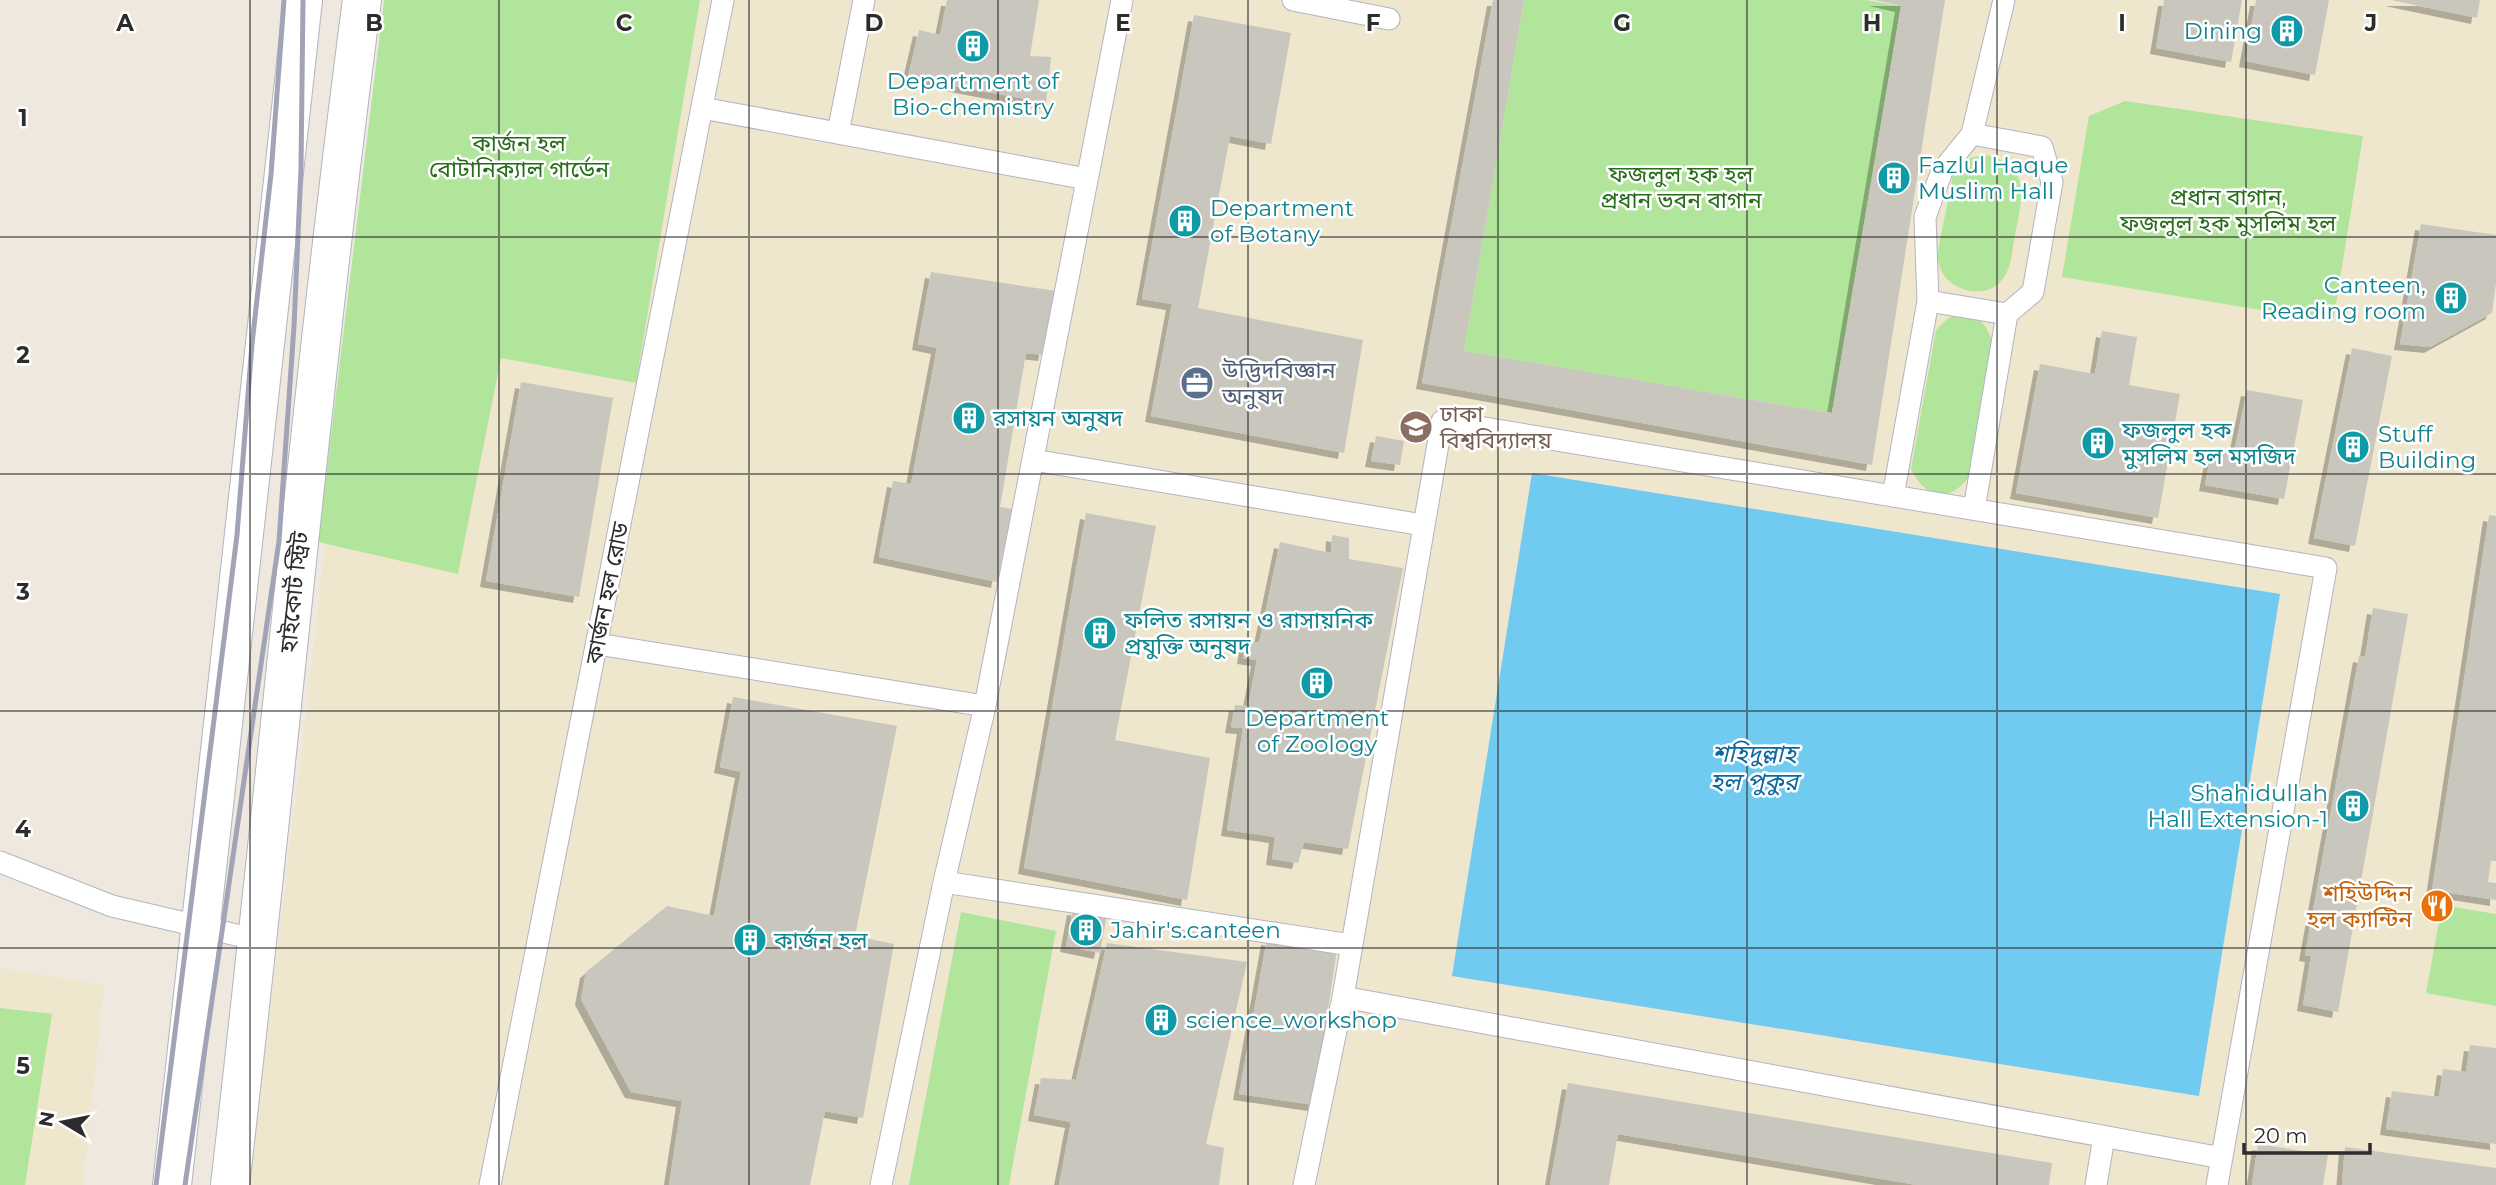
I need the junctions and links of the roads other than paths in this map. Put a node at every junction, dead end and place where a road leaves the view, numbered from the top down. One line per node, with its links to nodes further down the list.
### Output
1 (303, 0): 23 (main road)
2 (362, 0): 24 (main road, হাইকোর্ট স্ট্রিট)
3 (723, 0): 9 (lane, কার্জন হল রোড)
4 (864, 0): 10 (lane)
5 (1122, 0): 12 (lane)
6 (1293, 0): 8 (lane)
7 (2004, 0): 11 (lane)
8 (1389, 19)
9 (702, 108): 10 (lane); 19 (lane, কার্জন হল রোড)
10 (838, 133): 12 (lane)
11 (1972, 134): 13 (lane); 14 (lane)
12 (1087, 179): 15 (lane)
13 (1928, 301): 14 (lane); 16 (lane)
14 (2007, 314): 17 (lane)
15 (1033, 460): 18 (lane); 20 (lane)
16 (1893, 496): 17 (lane); 18 (lane)
17 (1974, 509): 28 (lane)
18 (1423, 525): 25 (lane)
19 (597, 643): 20 (lane); 31 (lane, কার্জন হল রোড)
20 (985, 706): 22 (lane)
21 (0, 862): 23 (lane)
22 (944, 881): 25 (lane); 32 (lane)
23 (200, 927): 24 (lane); 29 (main road)
24 (258, 940): 30 (main road, হাইকোর্ট স্ট্রিট)
25 (1351, 945): 26 (lane)
26 (1343, 997): 27 (lane); 33 (lane)
27 (2104, 1137): 28 (lane); 34 (lane)
28 (2222, 1158): 35 (lane)
29 (172, 1185)
30 (230, 1185)
31 (490, 1185)
32 (881, 1185)
33 (1304, 1185)
34 (2096, 1185)
35 (2217, 1185)

